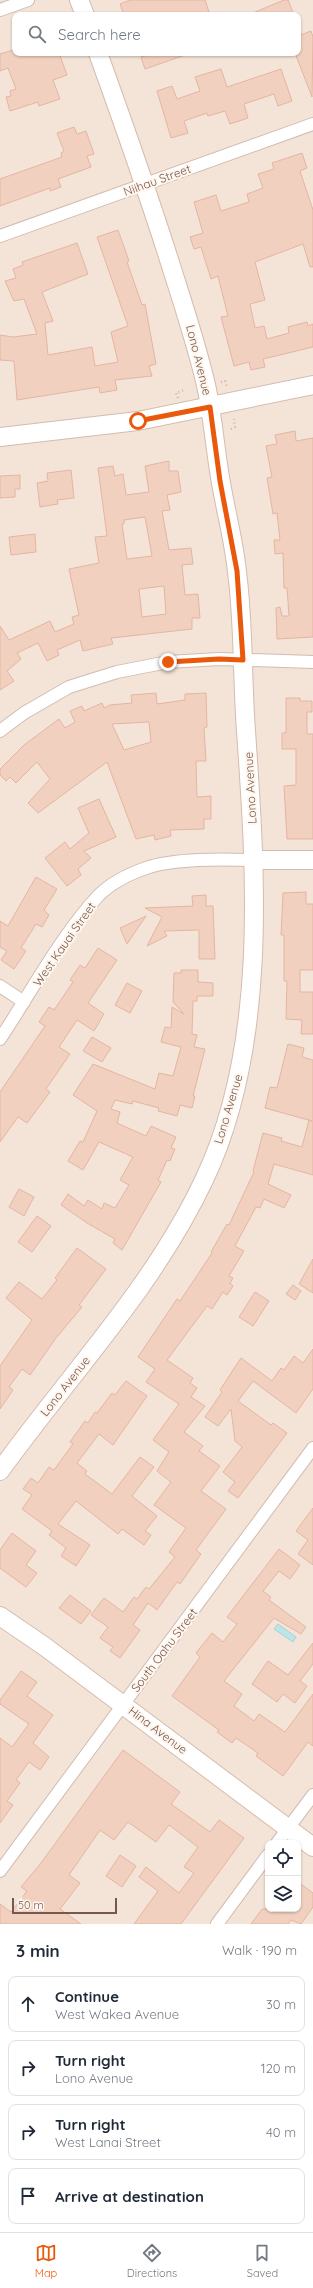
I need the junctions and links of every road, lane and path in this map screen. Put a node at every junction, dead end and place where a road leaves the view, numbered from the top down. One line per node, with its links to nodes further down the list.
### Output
1 (28, 0): 3 (street)
2 (79, 0): 4 (street)
3 (0, 10)
4 (84, 12)
5 (99, 56): 7 (street, Lono Avenue)
6 (313, 124): 7 (street, Niihau Street)
7 (145, 184): 8 (street, Niihau Street); 14 (street, Lono Avenue)
8 (0, 236)
9 (219, 382): 12 (path)
10 (313, 386): 14 (street)
11 (184, 390): 13 (path)
12 (228, 390)
13 (179, 402)
14 (210, 407): 17 (street); 18 (street, Lono Avenue)
15 (234, 419): 16 (path)
16 (231, 429)
17 (0, 437)
18 (243, 660): 19 (street); 20 (street); 21 (street, Lono Avenue)
19 (313, 662)
20 (0, 731)
21 (252, 860): 22 (street, West Kauai Street); 24 (street, West Kauai Street); 27 (street, Lono Avenue)
22 (313, 860)
23 (0, 986): 24 (street)
24 (24, 1002): 25 (street, West Kauai Street)
25 (0, 1039)
26 (313, 1448): 29 (street, South Oahu Street)
27 (0, 1471)
28 (0, 1616): 29 (street, Hina Avenue)
29 (123, 1704): 31 (street, Hina Avenue); 35 (street, South Oahu Street)
30 (313, 1796): 31 (street)
31 (288, 1828): 32 (street); 33 (street, Hina Avenue)
32 (279, 1840)
33 (313, 1847)
34 (265, 1859): 36 (street)
35 (0, 1871)
36 (217, 1924)

